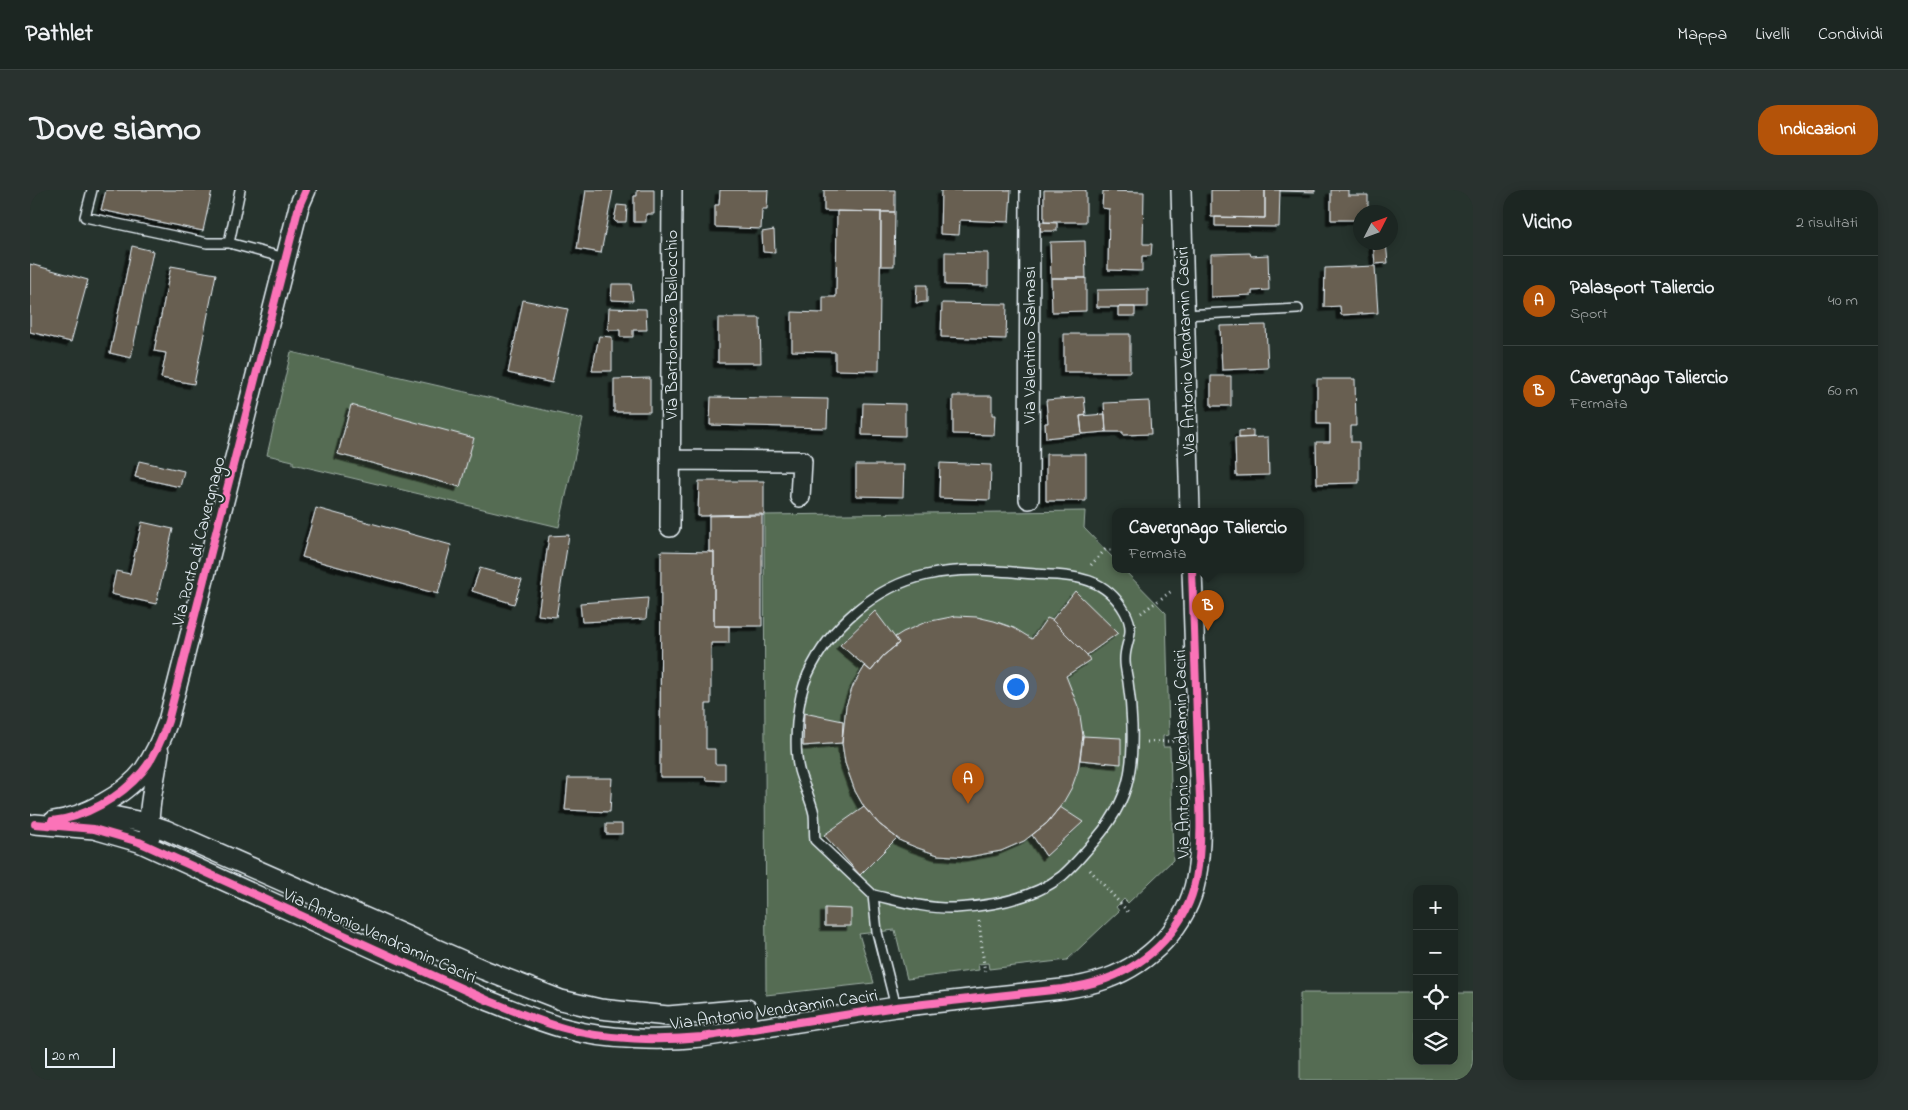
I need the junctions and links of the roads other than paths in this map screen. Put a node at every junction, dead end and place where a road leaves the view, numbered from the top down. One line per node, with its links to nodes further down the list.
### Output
1 (92, 190): 7 (lane)
2 (240, 190): 7 (lane)
3 (306, 190): 8 (street, Via Porto di Cavergnago)
4 (672, 190): 11 (street, Via Bartolomeo Bellocchio)
5 (1030, 190): 13 (street, Via Valentino Salmasi)
6 (1181, 190): 10 (street, Via Antonio Vendramin Caciri)
7 (229, 243): 8 (lane)
8 (285, 258): 17 (street, Via Porto di Cavergnago)
9 (1298, 309): 10 (lane)
10 (1184, 315): 14 (street, Via Antonio Vendramin Caciri)
11 (670, 460): 12 (street); 15 (street, Via Bartolomeo Bellocchio)
12 (800, 497)
13 (1029, 499)
14 (1190, 508)
15 (670, 527)
16 (1192, 573): 23 (street, Via Antonio Vendramin Caciri)
17 (161, 742): 18 (street, Via Porto di Cavergnago); 20 (street)
18 (88, 811): 19 (street, Via Porto di Cavergnago); 20 (street)
19 (32, 824): 21 (street, Via Antonio Vendramin Caciri)
20 (150, 824): 21 (street); 24 (street)
21 (165, 855): 24 (street, Via Antonio Vendramin Caciri)
22 (873, 895): 22 (lane); 23 (lane)
23 (896, 1007): 24 (street, Via Antonio Vendramin Caciri)
24 (746, 1030)

